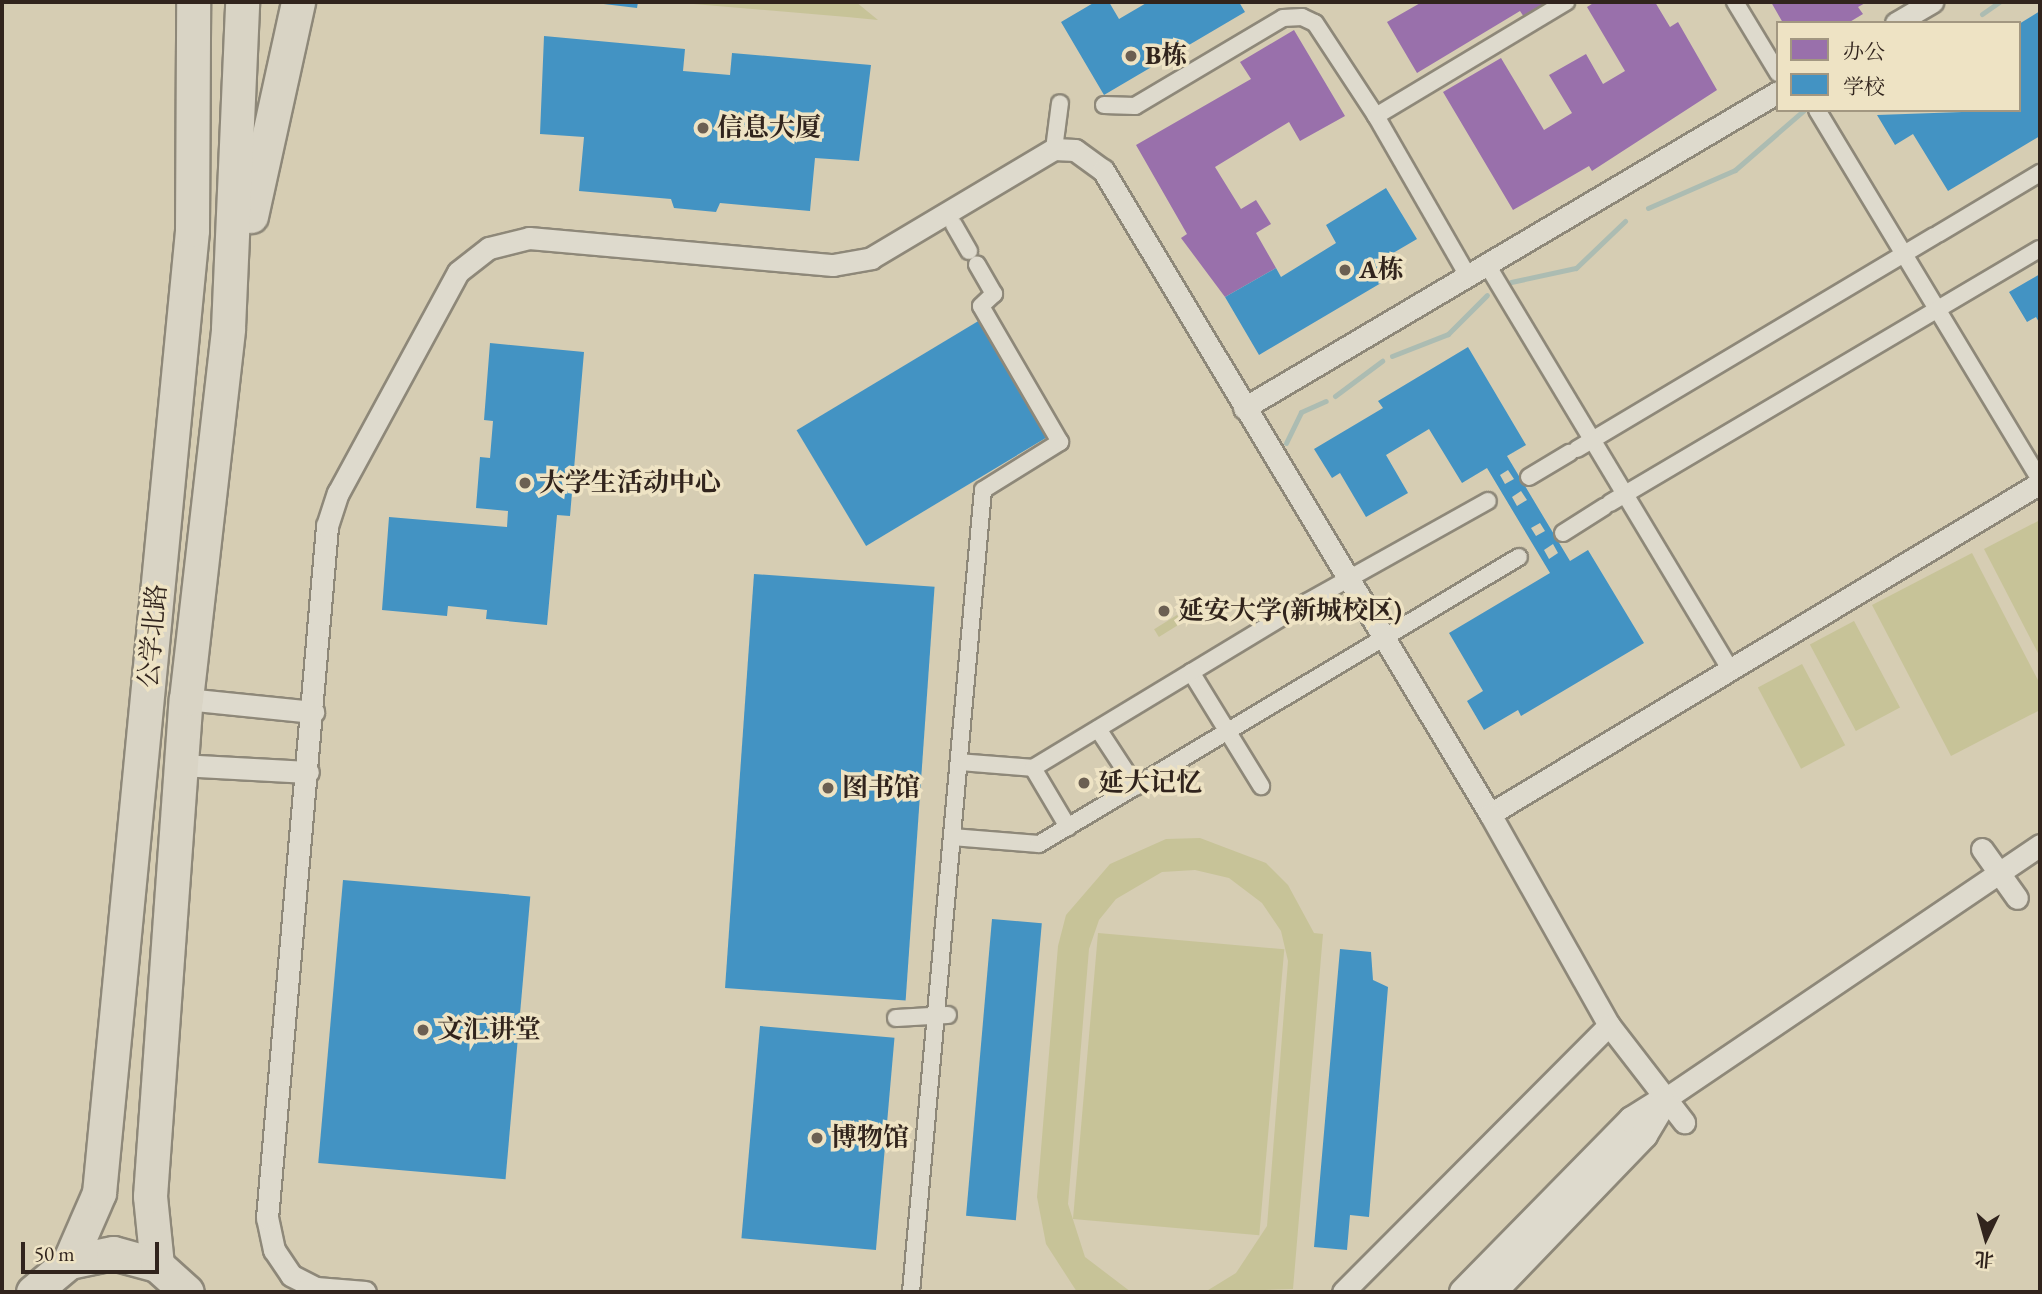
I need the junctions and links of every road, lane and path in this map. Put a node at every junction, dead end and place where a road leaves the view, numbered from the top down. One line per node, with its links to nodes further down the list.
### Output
1 (242, 2): 22 (main road, 公学北路)
2 (298, 2): 22 (main road)
3 (1566, 2): 13 (street)
4 (1735, 2): 8 (street)
5 (1932, 2): 7 (street)
6 (191, 11): 57 (main road, 公学北路)
7 (1899, 21)
8 (1776, 70)
9 (1776, 93): 19 (street)
10 (1060, 103): 14 (street)
11 (1104, 105): 13 (street)
12 (1818, 112): 18 (street)
13 (1376, 116): 20 (street)
14 (1054, 149): 23 (street); 36 (street)
15 (2040, 173): 18 (street)
16 (954, 225): 39 (street)
17 (2040, 249): 21 (street)
18 (1904, 254): 21 (street); 24 (street)
19 (1486, 262): 20 (street); 24 (street)
20 (1467, 274): 23 (street)
21 (1938, 310): 26 (street); 28 (street)
22 (228, 328): 35 (main road, 公学北路)
23 (1244, 408): 31 (street)
24 (1592, 440): 25 (street); 28 (street)
25 (1529, 477)
26 (2040, 481): 33 (street)
27 (1488, 501): 31 (street)
28 (1613, 501): 29 (street); 33 (street)
29 (1563, 533)
30 (1519, 556): 32 (street)
31 (1348, 580): 32 (street); 34 (street)
32 (1384, 638): 38 (street); 45 (street)
33 (1729, 668): 45 (street)
34 (1191, 672): 37 (street); 38 (street)
35 (186, 699): 36 (street); 40 (main road, 公学北路)
36 (313, 712): 42 (street)
37 (1098, 729): 41 (street); 44 (street)
38 (1228, 733): 43 (street); 44 (street)
39 (959, 762): 41 (street); 47 (street)
40 (180, 765): 42 (street); 58 (main road, 公学北路)
41 (1033, 768): 46 (street)
42 (308, 772): 61 (street)
43 (1261, 786)
44 (1136, 787): 46 (street)
45 (1490, 814): 54 (street)
46 (1068, 827): 47 (street)
47 (953, 837): 52 (street)
48 (2040, 845): 50 (street)
49 (1982, 849): 50 (street)
50 (2000, 873): 51 (street); 55 (street)
51 (2017, 898)
52 (942, 1015): 53 (street); 62 (street)
53 (896, 1018)
54 (1609, 1025): 55 (street); 63 (street)
55 (1665, 1099): 56 (street); 64 (street); 65 (street)
56 (1684, 1122)
57 (69, 1262): 58 (main road); 59 (main road)
58 (157, 1265): 60 (main road)
59 (33, 1292)
60 (187, 1292)
61 (365, 1292)
62 (911, 1292)
63 (1343, 1292)
64 (1463, 1292)
65 (1493, 1292)

